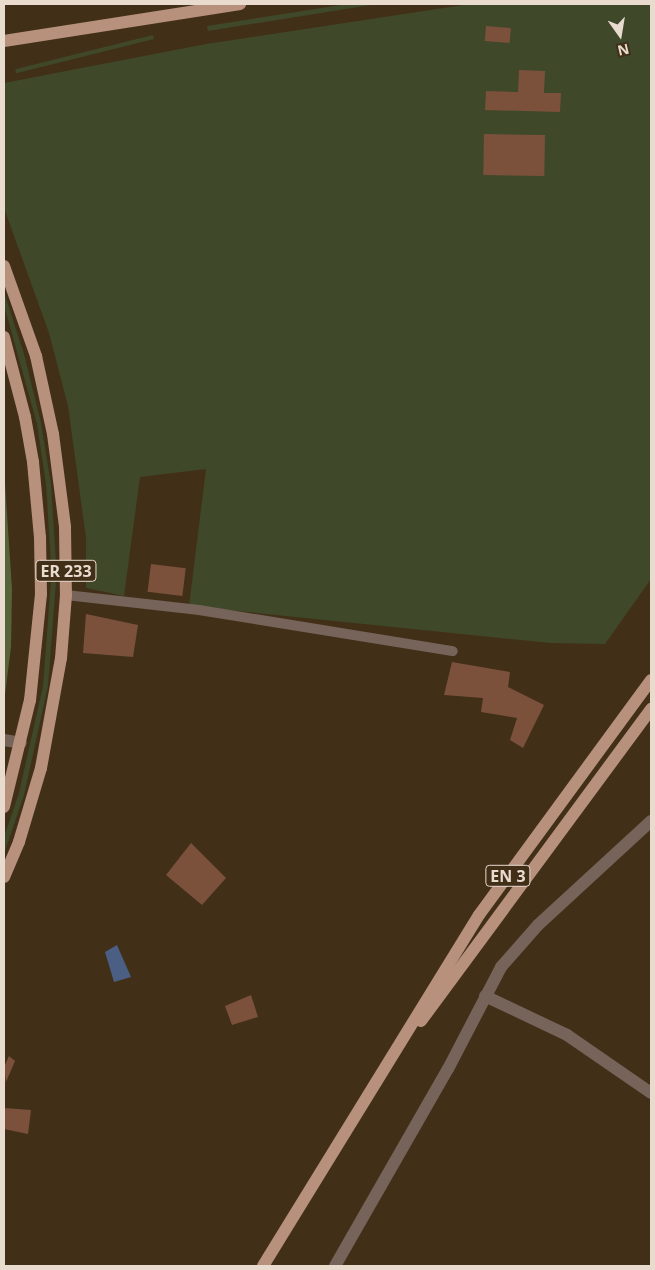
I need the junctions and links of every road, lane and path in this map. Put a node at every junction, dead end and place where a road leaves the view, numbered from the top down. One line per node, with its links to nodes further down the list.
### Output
1 (240, 4): 2 (main road)
2 (4, 41)
3 (4, 266): 5 (main road, ER 233)
4 (4, 337): 11 (main road, ER 233)
5 (66, 595): 6 (lane); 15 (main road, ER 233)
6 (452, 651)
7 (651, 680): 17 (main road, EN 3)
8 (651, 709): 12 (main road, EN 3)
9 (651, 719): 12 (main road)
10 (4, 740): 11 (street)
11 (22, 743): 13 (main road, ER 233)
12 (612, 763): 17 (main road, EN 3)
13 (4, 807)
14 (651, 821): 16 (street)
15 (4, 877)
16 (485, 996): 18 (street); 20 (street)
17 (376, 1080): 19 (main road, EN 3)
18 (651, 1093)
19 (263, 1266)
20 (335, 1266)

